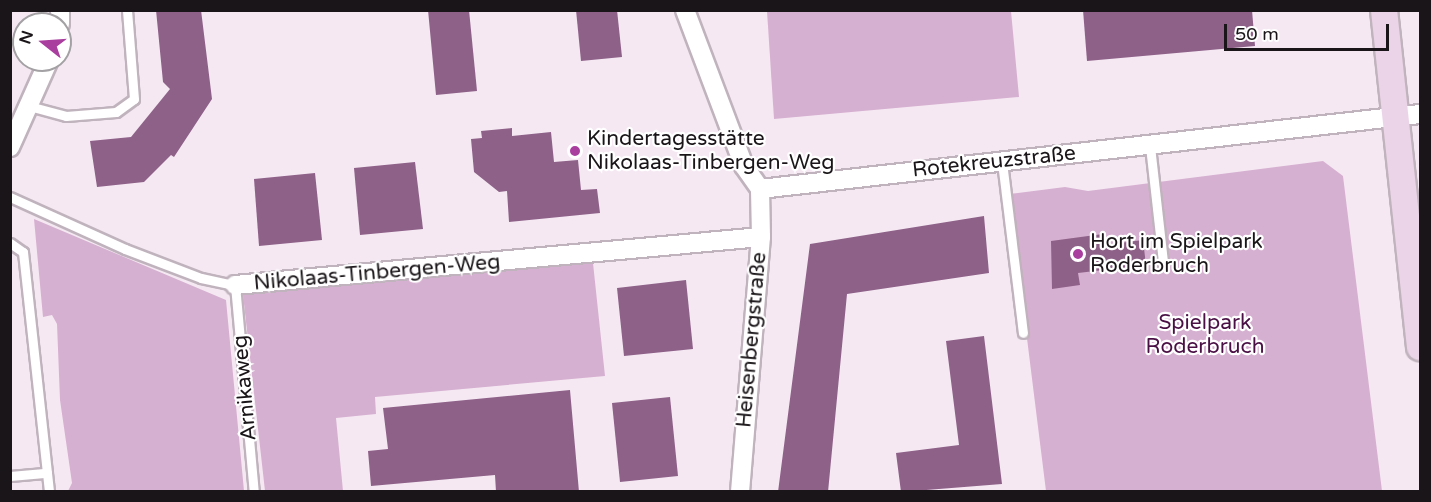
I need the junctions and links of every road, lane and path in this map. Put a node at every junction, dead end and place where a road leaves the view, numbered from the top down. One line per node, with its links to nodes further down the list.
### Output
1 (127, 10): 5 (lane)
2 (685, 10): 11 (street)
3 (1384, 10): 7 (main road)
4 (44, 72): 5 (street)
5 (29, 106): 9 (street)
6 (1420, 114): 7 (street, Rotekreuzstraße)
7 (1394, 118): 8 (street, Rotekreuzstraße); 18 (main road)
8 (1150, 146): 10 (street, Rotekreuzstraße); 15 (lane)
9 (10, 147)
10 (1002, 162): 11 (street, Rotekreuzstraße); 17 (lane)
11 (760, 189): 13 (street, Heisenbergstraße)
12 (10, 197): 16 (lane, Nikolaas-Tinbergen-Weg)
13 (761, 237): 16 (street, Nikolaas-Tinbergen-Weg); 23 (street, Heisenbergstraße)
14 (10, 243): 19 (lane)
15 (1163, 262)
16 (236, 285): 22 (lane, Arnikaweg)
17 (1023, 333)
18 (1420, 347)
19 (47, 473): 20 (lane); 21 (lane)
20 (10, 476)
21 (49, 492)
22 (254, 492)
23 (740, 492)

